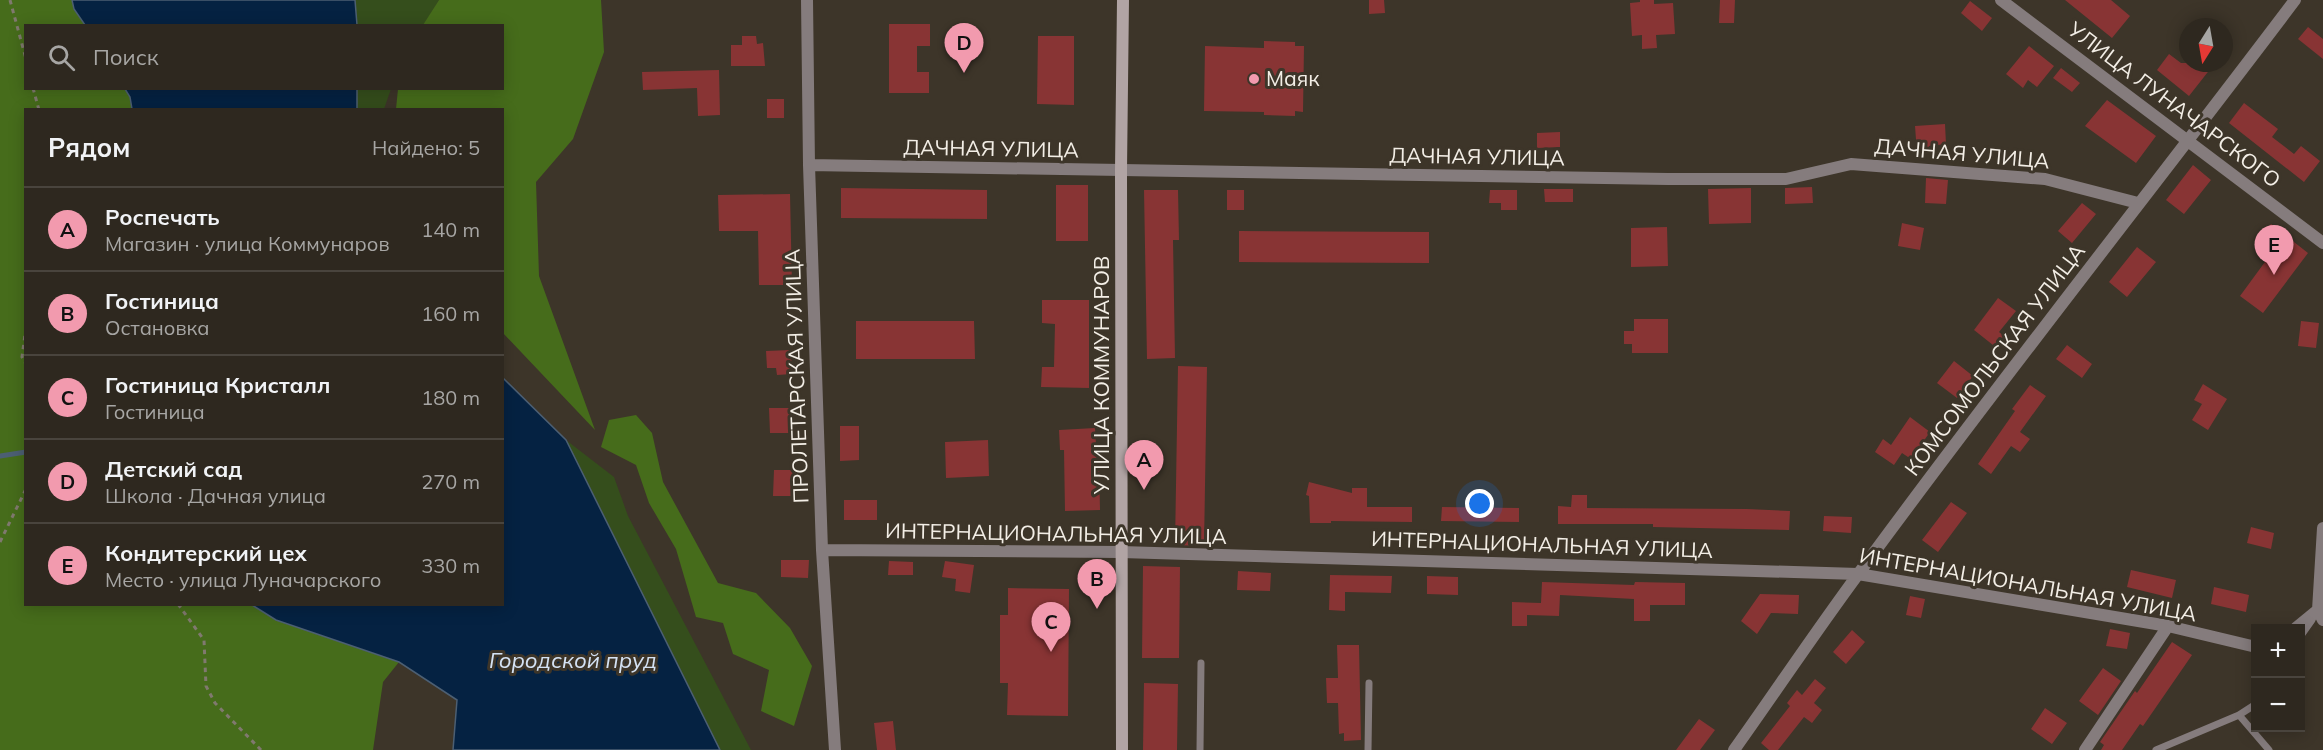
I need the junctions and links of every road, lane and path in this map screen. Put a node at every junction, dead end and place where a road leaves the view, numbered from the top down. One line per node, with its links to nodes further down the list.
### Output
1 (10, 0): 6 (path)
2 (807, 0): 10 (street, ПРОЛЕТАРСКАЯ УЛИЦА)
3 (1123, 0): 11 (main road, УЛИЦА КОММУНАРОВ)
4 (2001, 0): 9 (street, УЛИЦА ЛУНАЧАРСКОГО)
5 (2295, 0): 9 (street, КОМСОМОЛЬСКАЯ УЛИЦА)
6 (24, 52)
7 (34, 90): 8 (path)
8 (38, 108)
9 (2189, 140): 12 (street, КОМСОМОЛЬСКАЯ УЛИЦА); 13 (street, УЛИЦА ЛУНАЧАРСКОГО)
10 (809, 165): 11 (street, ДАЧНАЯ УЛИЦА); 19 (street, ПРОЛЕТАРСКАЯ УЛИЦА)
11 (1120, 170): 12 (street, ДАЧНАЯ УЛИЦА); 20 (main road, УЛИЦА КОММУНАРОВ)
12 (2138, 203): 21 (street, КОМСОМОЛЬСКАЯ УЛИЦА)
13 (2323, 243)
14 (24, 342): 15 (path)
15 (24, 360)
16 (24, 493): 18 (path)
17 (2323, 528): 23 (street)
18 (0, 542)
19 (822, 550): 20 (street, ИНТЕРНАЦИОНАЛЬНАЯ УЛИЦА); 34 (street, ПРОЛЕТАРСКАЯ УЛИЦА)
20 (1121, 552): 21 (street, ИНТЕРНАЦИОНАЛЬНАЯ УЛИЦА); 35 (main road, УЛИЦА КОММУНАРОВ)
21 (1858, 574): 25 (street, ИНТЕРНАЦИОНАЛЬНАЯ УЛИЦА); 38 (street, КОМСОМОЛЬСКАЯ УЛИЦА)
22 (179, 606): 33 (path)
23 (2320, 615): 24 (street); 26 (lane)
24 (2303, 624)
25 (2168, 626): 27 (street, ИНТЕРНАЦИОНАЛЬНАЯ УЛИЦА); 39 (street)
26 (2305, 633)
27 (2251, 646)
28 (1201, 663): 36 (lane)
29 (1369, 683): 37 (lane)
30 (2251, 707): 31 (lane)
31 (2239, 715): 32 (lane); 40 (lane)
32 (2262, 746): 41 (lane)
33 (261, 750)
34 (835, 750)
35 (1122, 750)
36 (1200, 750)
37 (1368, 750)
38 (1734, 750)
39 (2085, 750)
40 (2156, 750)
41 (2269, 750)

